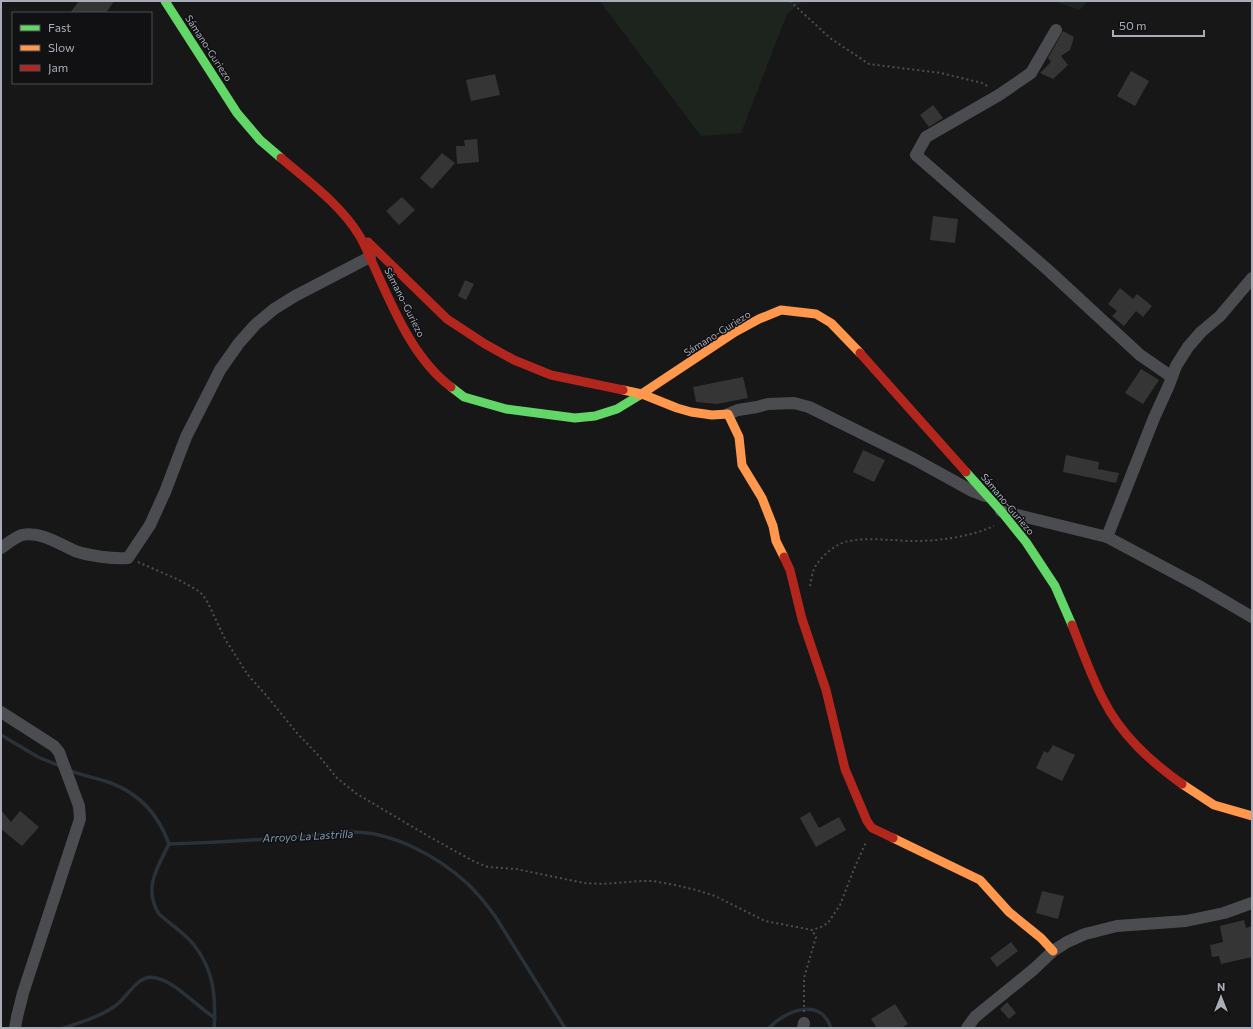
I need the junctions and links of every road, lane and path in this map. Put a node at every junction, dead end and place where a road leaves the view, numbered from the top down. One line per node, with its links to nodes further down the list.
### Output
1 (165, 1): 5 (street, Sámano-Guriezo)
2 (790, 1): 4 (path)
3 (1056, 30): 4 (street)
4 (999, 95): 8 (street)
5 (356, 231): 6 (street, Sámano-Guriezo); 9 (street)
6 (370, 257): 9 (street, Sámano-Guriezo); 15 (street)
7 (1252, 278): 8 (street)
8 (1172, 377): 13 (street)
9 (642, 394): 10 (street); 11 (street, Sámano-Guriezo)
10 (728, 414): 11 (street); 20 (street)
11 (989, 498): 12 (street, Sámano-Guriezo)
12 (1005, 515): 13 (street); 16 (path); 19 (street, Sámano-Guriezo)
13 (1107, 537): 17 (street)
14 (1, 548): 15 (street)
15 (128, 558): 22 (path)
16 (808, 590)
17 (1252, 616)
18 (1, 712): 25 (street)
19 (1252, 816)
20 (872, 828): 22 (path); 23 (street)
21 (1252, 903): 23 (street)
22 (812, 930): 24 (path)
23 (1053, 952): 26 (street)
24 (804, 1023)
25 (15, 1028)
26 (967, 1028)

